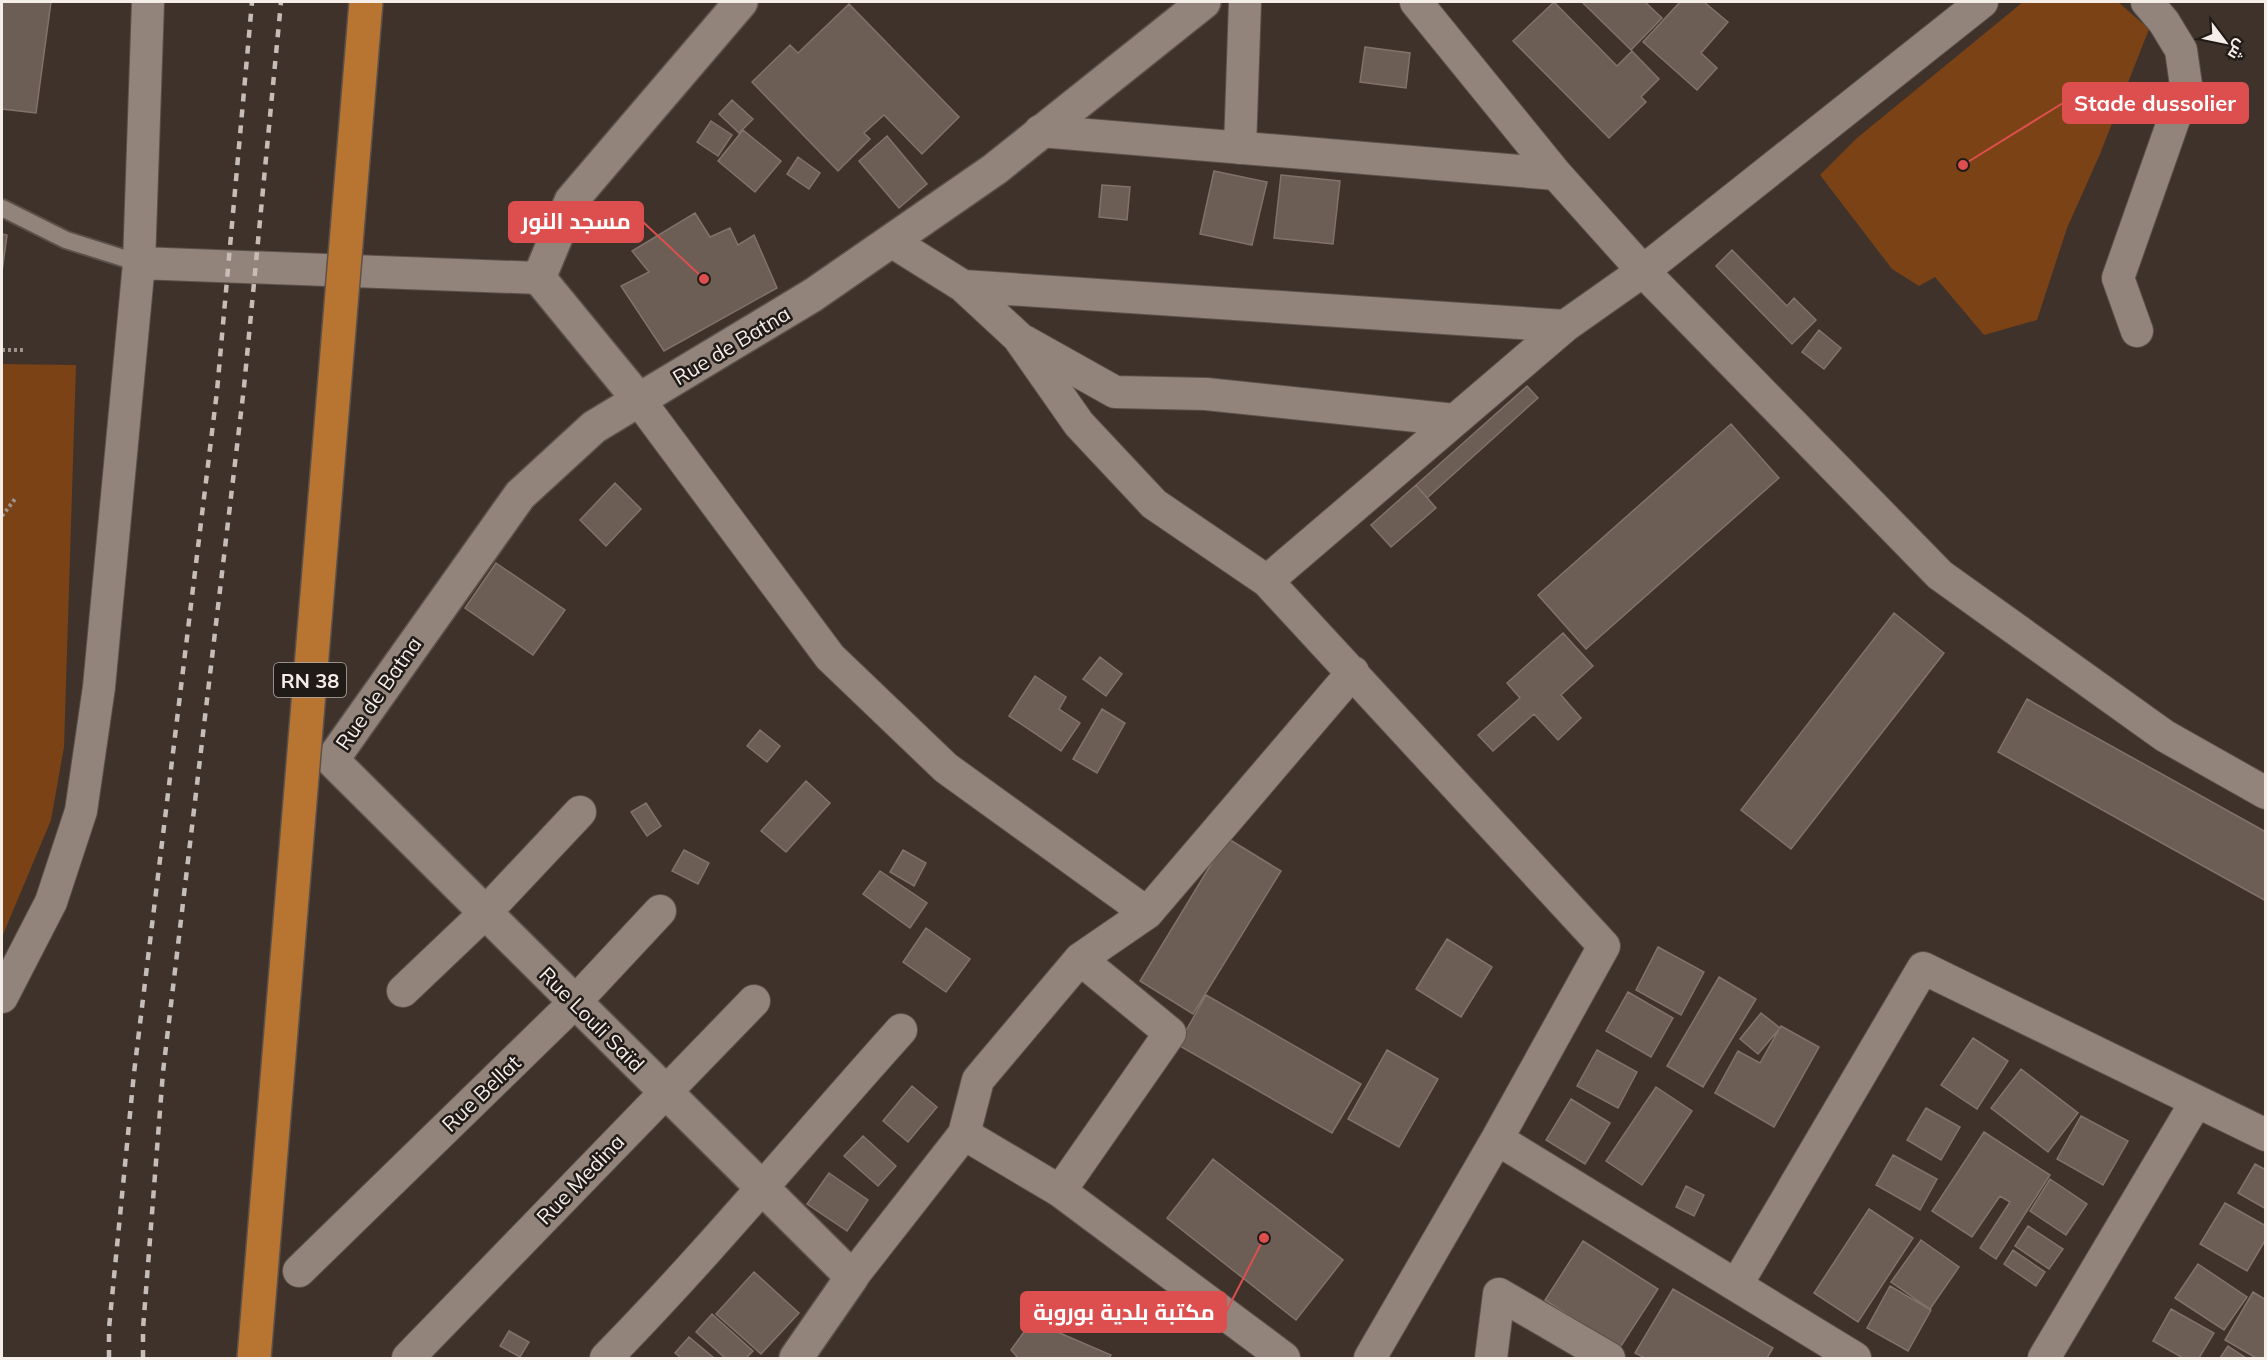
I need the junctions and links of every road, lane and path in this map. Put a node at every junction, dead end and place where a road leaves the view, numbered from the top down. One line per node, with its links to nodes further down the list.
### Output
1 (148, 2): 14 (street)
2 (366, 2): 51 (main road, RN 38, bridge)
3 (741, 2): 16 (street)
4 (1204, 2): 9 (street, Rue de Batna)
5 (1245, 2): 10 (street)
6 (1416, 2): 11 (street)
7 (1982, 2): 15 (street)
8 (2147, 2): 19 (street)
9 (1040, 131): 10 (street); 13 (street, Rue de Batna)
10 (1240, 148): 11 (street)
11 (1556, 174): 15 (street)
12 (2, 208): 14 (lane)
13 (891, 241): 17 (street); 23 (street, Rue de Batna)
14 (139, 263): 16 (street); 37 (street)
15 (1643, 271): 18 (street); 30 (street)
16 (539, 278): 23 (street)
17 (963, 286): 18 (street); 20 (street)
18 (1565, 326): 24 (street)
19 (2137, 331)
20 (1018, 337): 24 (street); 27 (street)
21 (2, 350): 22 (path)
22 (23, 350)
23 (639, 400): 29 (street, Rue de Batna); 34 (street)
24 (1455, 420): 27 (street)
25 (15, 499): 26 (path)
26 (2, 516)
27 (1268, 581): 28 (street)
28 (1353, 672): 34 (street); 45 (street)
29 (332, 760): 33 (street, Rue Louli Saïd)
30 (2265, 793)
31 (580, 812): 33 (street)
32 (660, 911): 39 (street, Rue Bellat)
33 (485, 913): 36 (street); 39 (street, Rue Louli Saïd)
34 (1148, 913): 35 (street)
35 (1080, 959): 43 (street); 47 (street)
36 (403, 991)
37 (2, 997)
38 (754, 1001): 41 (street, Rue Medina)
39 (574, 1002): 41 (street, Rue Louli Saïd); 48 (street, Rue Bellat)
40 (901, 1030): 46 (street)
41 (665, 1091): 46 (street, Rue Louli Saïd); 52 (street, Rue Medina)
42 (2196, 1102): 44 (street); 50 (street); 60 (street)
43 (964, 1134): 47 (street); 49 (street)
44 (2265, 1135)
45 (1497, 1139): 50 (street); 56 (street)
46 (761, 1186): 49 (street, Rue Louli Saïd); 53 (street)
47 (1060, 1191): 55 (street)
48 (299, 1271)
49 (852, 1277): 54 (street)
50 (1737, 1284): 59 (street)
51 (254, 1359)
52 (408, 1359)
53 (606, 1359)
54 (796, 1359)
55 (1284, 1359)
56 (1370, 1359)
57 (1491, 1359): 58 (street)
58 (1609, 1359)
59 (1855, 1359)
60 (2044, 1359)

